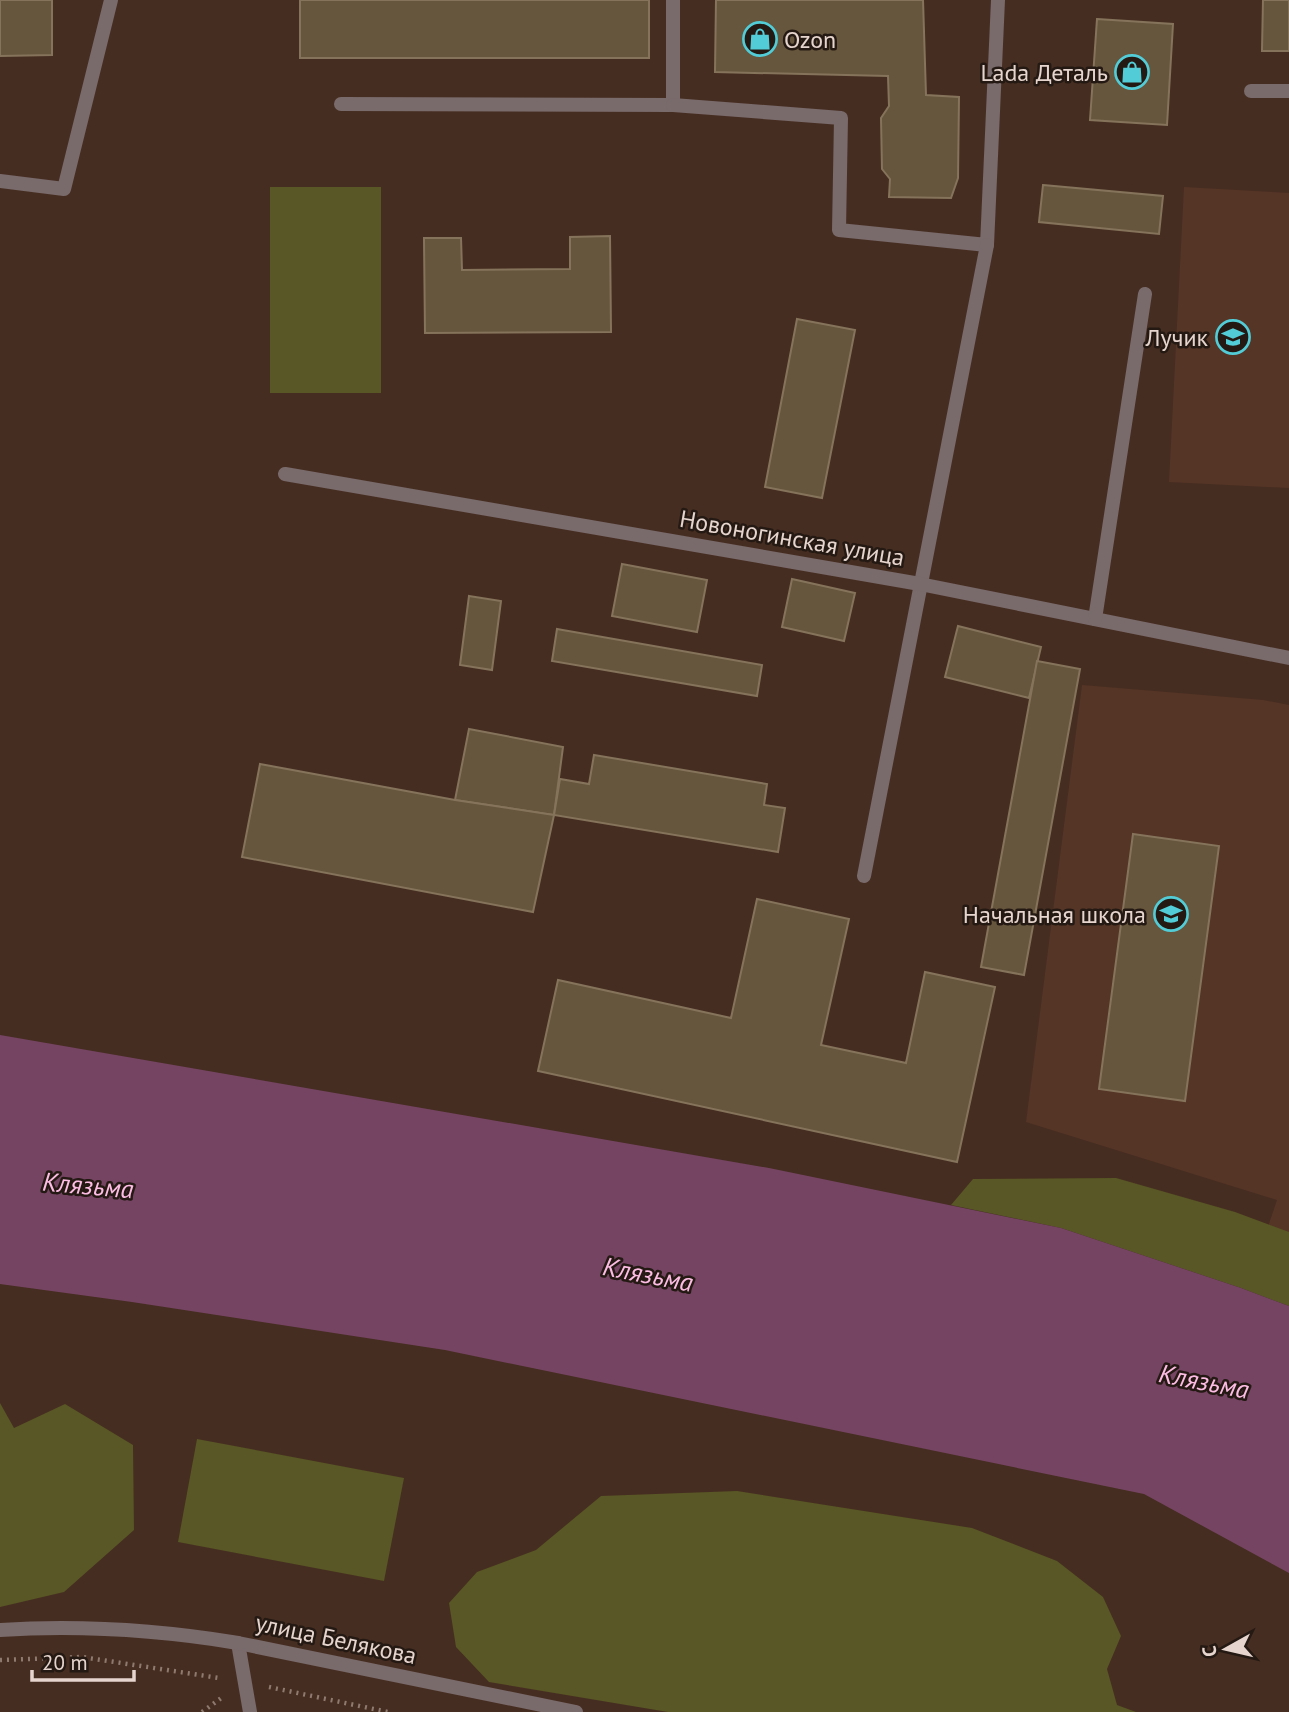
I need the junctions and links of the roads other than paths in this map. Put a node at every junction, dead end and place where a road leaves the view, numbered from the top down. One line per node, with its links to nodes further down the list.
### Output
1 (111, 0): 8 (street)
2 (673, 0): 7 (street)
3 (998, 0): 9 (street)
4 (1251, 91): 5 (street)
5 (1289, 91)
6 (341, 104): 7 (street)
7 (673, 105): 9 (street)
8 (0, 181)
9 (987, 245): 12 (street)
10 (1145, 295): 13 (street)
11 (285, 474): 12 (street, Новоногинская улица)
12 (920, 584): 13 (street, Новоногинская улица); 15 (street)
13 (1094, 619): 14 (street, Новоногинская улица)
14 (1289, 657)
15 (864, 876)
16 (0, 1630): 17 (street, улица Белякова)
17 (239, 1643): 18 (street); 19 (street, улица Белякова)
18 (250, 1712)
19 (576, 1712)

